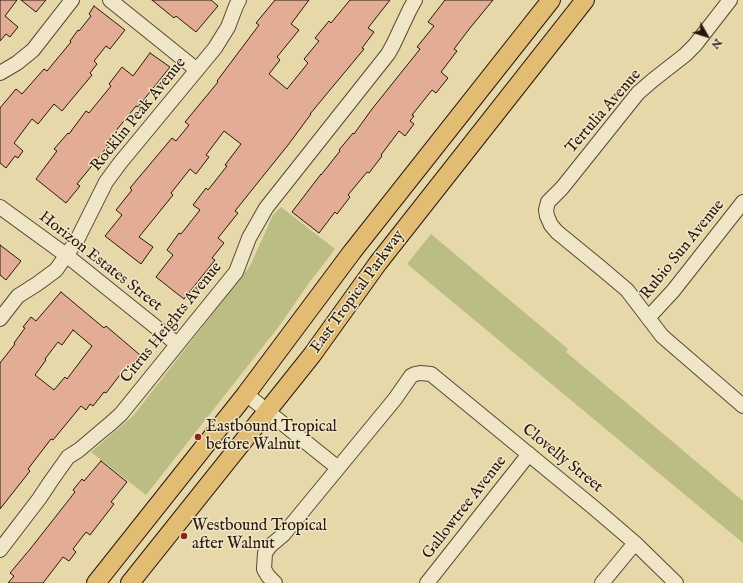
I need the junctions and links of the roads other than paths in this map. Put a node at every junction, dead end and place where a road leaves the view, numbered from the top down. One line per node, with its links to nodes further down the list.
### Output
1 (72, 0): 9 (street)
2 (110, 0): 8 (street)
3 (239, 0): 8 (street, Rocklin Peak Avenue)
4 (415, 0): 15 (street, Citrus Heights Avenue)
5 (551, 0): 16 (main road, East Tropical Parkway)
6 (585, 0): 18 (main road, East Tropical Parkway)
7 (730, 0): 13 (street, Tertulia Avenue)
8 (197, 70): 12 (street, Rocklin Peak Avenue)
9 (0, 73)
10 (743, 202): 13 (street, Rubio Sun Avenue)
11 (0, 207): 12 (street, Horizon Estates Street)
12 (66, 255): 14 (street, Rocklin Peak Avenue); 15 (street, Horizon Estates Street)
13 (648, 318): 17 (street)
14 (0, 319)
15 (177, 344): 22 (street, Citrus Heights Avenue)
16 (246, 394): 18 (street); 23 (main road, East Tropical Parkway)
17 (743, 406)
18 (268, 411): 20 (street); 24 (main road, East Tropical Parkway)
19 (529, 454): 20 (street, Clovelly Street); 21 (street, Clovelly Street); 26 (street, Gallowtree Avenue)
20 (338, 468): 25 (street)
21 (635, 543): 27 (street); 28 (street, Clovelly Street)
22 (0, 550)
23 (96, 583)
24 (130, 583)
25 (275, 583)
26 (427, 583)
27 (602, 583)
28 (676, 583)

